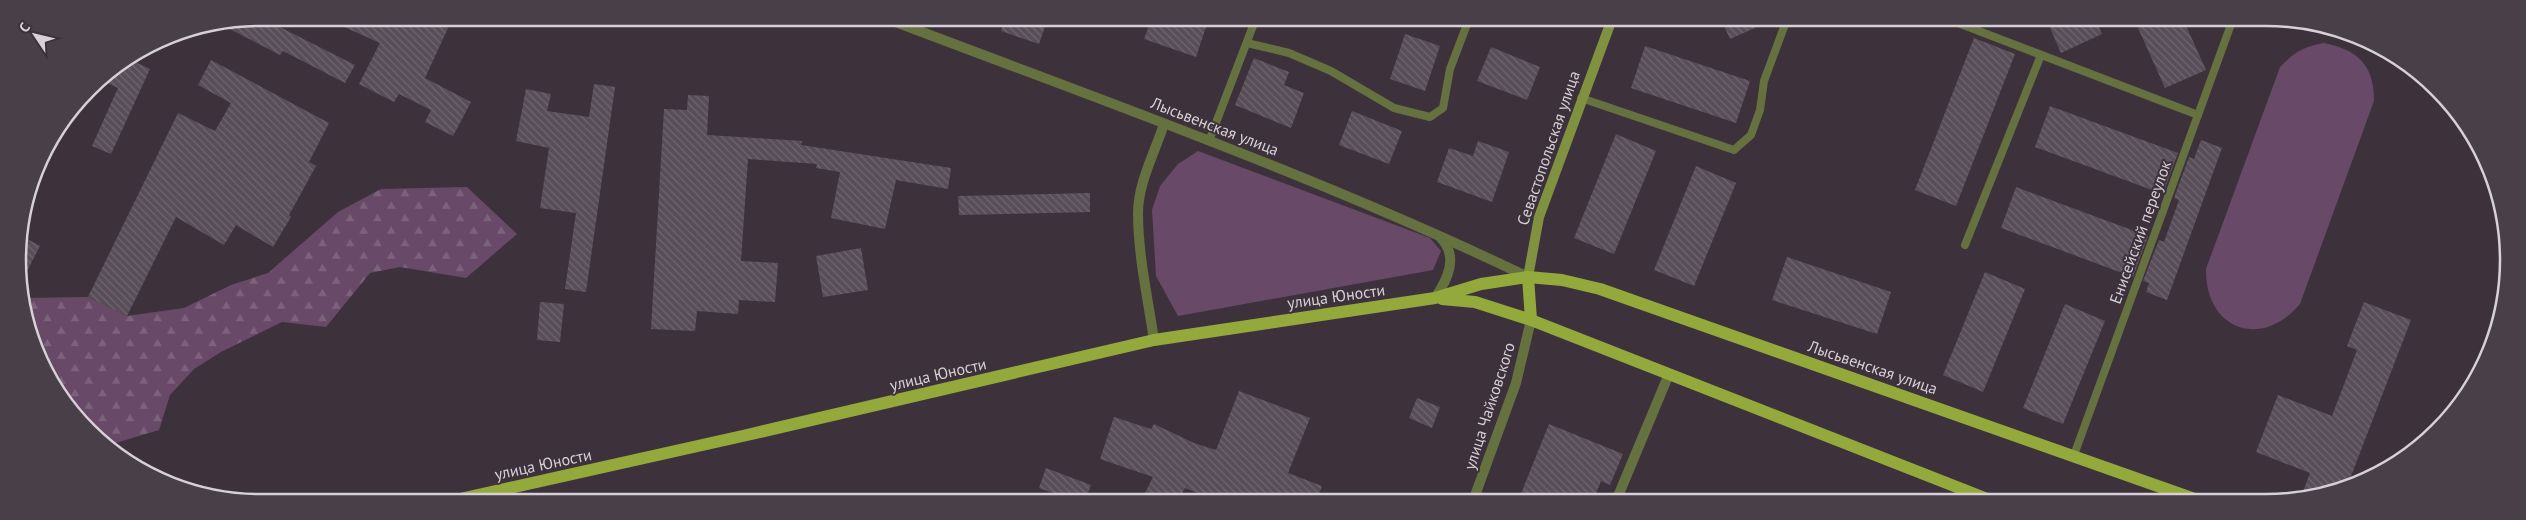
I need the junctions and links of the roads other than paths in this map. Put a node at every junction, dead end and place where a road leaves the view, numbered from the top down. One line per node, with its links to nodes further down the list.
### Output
1 (906, 26): 12 (street, Лысьвенская улица)
2 (1253, 26): 8 (lane)
3 (1465, 26): 8 (lane)
4 (1609, 26): 10 (street, Севастопольская улица)
5 (1784, 26): 10 (lane)
6 (1966, 26): 9 (lane)
7 (2231, 26): 11 (lane, Енисейский переулок)
8 (1247, 43): 13 (lane)
9 (2041, 55): 11 (lane); 15 (lane)
10 (1581, 98): 16 (street, Севастопольская улица)
11 (2198, 115): 21 (lane, Енисейский переулок)
12 (1164, 124): 13 (street, Лысьвенская улица); 19 (street)
13 (1209, 141): 14 (street, Лысьвенская улица)
14 (1436, 232): 16 (street, Лысьвенская улица); 17 (street)
15 (1965, 245)
16 (1528, 277): 17 (main road, Лысьвенская улица); 18 (main road, Севастопольская улица); 21 (main road, Лысьвенская улица)
17 (1435, 298): 18 (main road); 19 (main road, улица Юности)
18 (1531, 320): 20 (main road); 23 (street, улица Чайковского)
19 (1154, 340): 22 (main road, улица Юности)
20 (1669, 374): 24 (street); 25 (main road)
21 (2074, 455): 26 (main road, Лысьвенская улица)
22 (482, 494)
23 (1476, 494)
24 (1619, 494)
25 (1975, 494)
26 (2181, 494)

